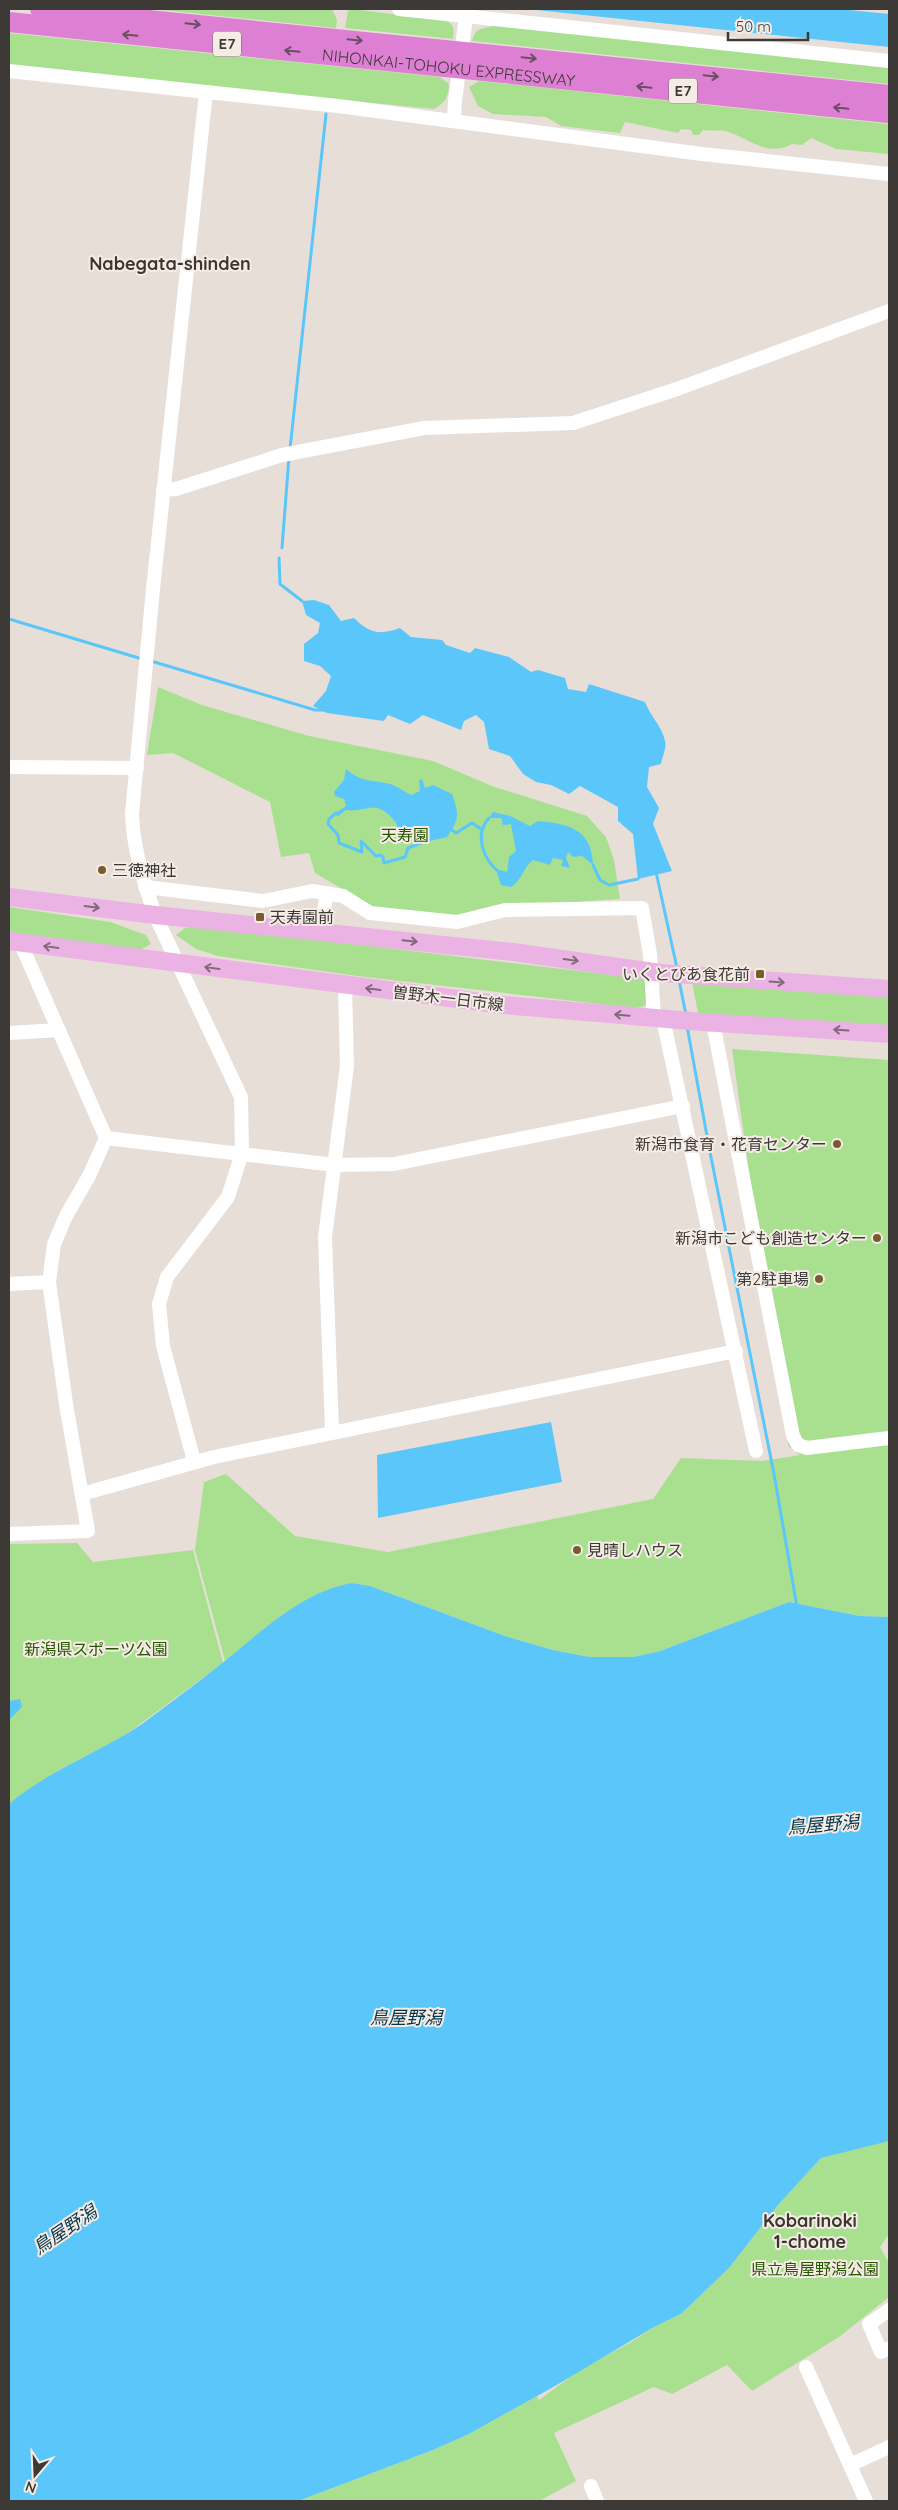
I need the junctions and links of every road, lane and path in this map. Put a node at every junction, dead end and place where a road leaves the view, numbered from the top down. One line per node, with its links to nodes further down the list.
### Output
1 (40, 9): 5 (highway, NIHONKAI-TOHOKU EXPRESSWAY / E7, one-way to 5)
2 (399, 9): 3 (street)
3 (467, 12): 6 (street); 12 (street)
4 (9, 22): 5 (highway, NIHONKAI-TOHOKU EXPRESSWAY / E7, one-way to 4)
5 (446, 58): 7 (highway, NIHONKAI-TOHOKU EXPRESSWAY / E7)
6 (889, 61)
7 (479, 62): 10 (highway, NIHONKAI-TOHOKU EXPRESSWAY / E7, one-way to 10); 11 (highway, NIHONKAI-TOHOKU EXPRESSWAY / E7, one-way to 7)
8 (9, 71): 9 (street)
9 (206, 92): 12 (street); 15 (street)
10 (889, 95)
11 (889, 112)
12 (454, 120): 13 (street)
13 (889, 174)
14 (889, 311): 15 (street)
15 (163, 490): 17 (street)
16 (9, 767): 17 (street)
17 (137, 768): 18 (street)
18 (146, 887): 19 (street); 21 (street)
19 (327, 894): 22 (street); 25 (street)
20 (9, 897): 21 (main road, one-way to 21)
21 (155, 915): 22 (main road); 24 (street)
22 (320, 932): 25 (main road, one-way to 25)
23 (15, 942): 24 (main road, 曽野木一日市線, one-way to 23); 30 (street)
24 (177, 963): 26 (main road, 曽野木一日市線, one-way to 24); 35 (street)
25 (656, 972): 27 (main road, one-way to 27); 28 (street)
26 (345, 985): 28 (main road, 曽野木一日市線, one-way to 26); 36 (street)
27 (889, 989)
28 (662, 1019): 29 (main road, 曽野木一日市線); 33 (street)
29 (707, 1023): 32 (main road, 曽野木一日市線, one-way to 29); 41 (street)
30 (59, 1030): 31 (street); 34 (street)
31 (9, 1032)
32 (889, 1034)
33 (682, 1106): 36 (street); 39 (street)
34 (106, 1138): 35 (street); 37 (street)
35 (242, 1153): 36 (street); 43 (street)
36 (335, 1165): 40 (street)
37 (50, 1282): 38 (street); 44 (street)
38 (9, 1284)
39 (736, 1351): 40 (street); 42 (street)
40 (332, 1431): 43 (street)
41 (889, 1438)
42 (756, 1451)
43 (194, 1461): 44 (street)
44 (82, 1494): 45 (street)
45 (9, 1534)
46 (889, 2310): 47 (street)
47 (889, 2348)
48 (806, 2367): 50 (street)
49 (889, 2447): 50 (street)
50 (850, 2465): 53 (street)
51 (590, 2486): 52 (street)
52 (597, 2501)
53 (866, 2501)

